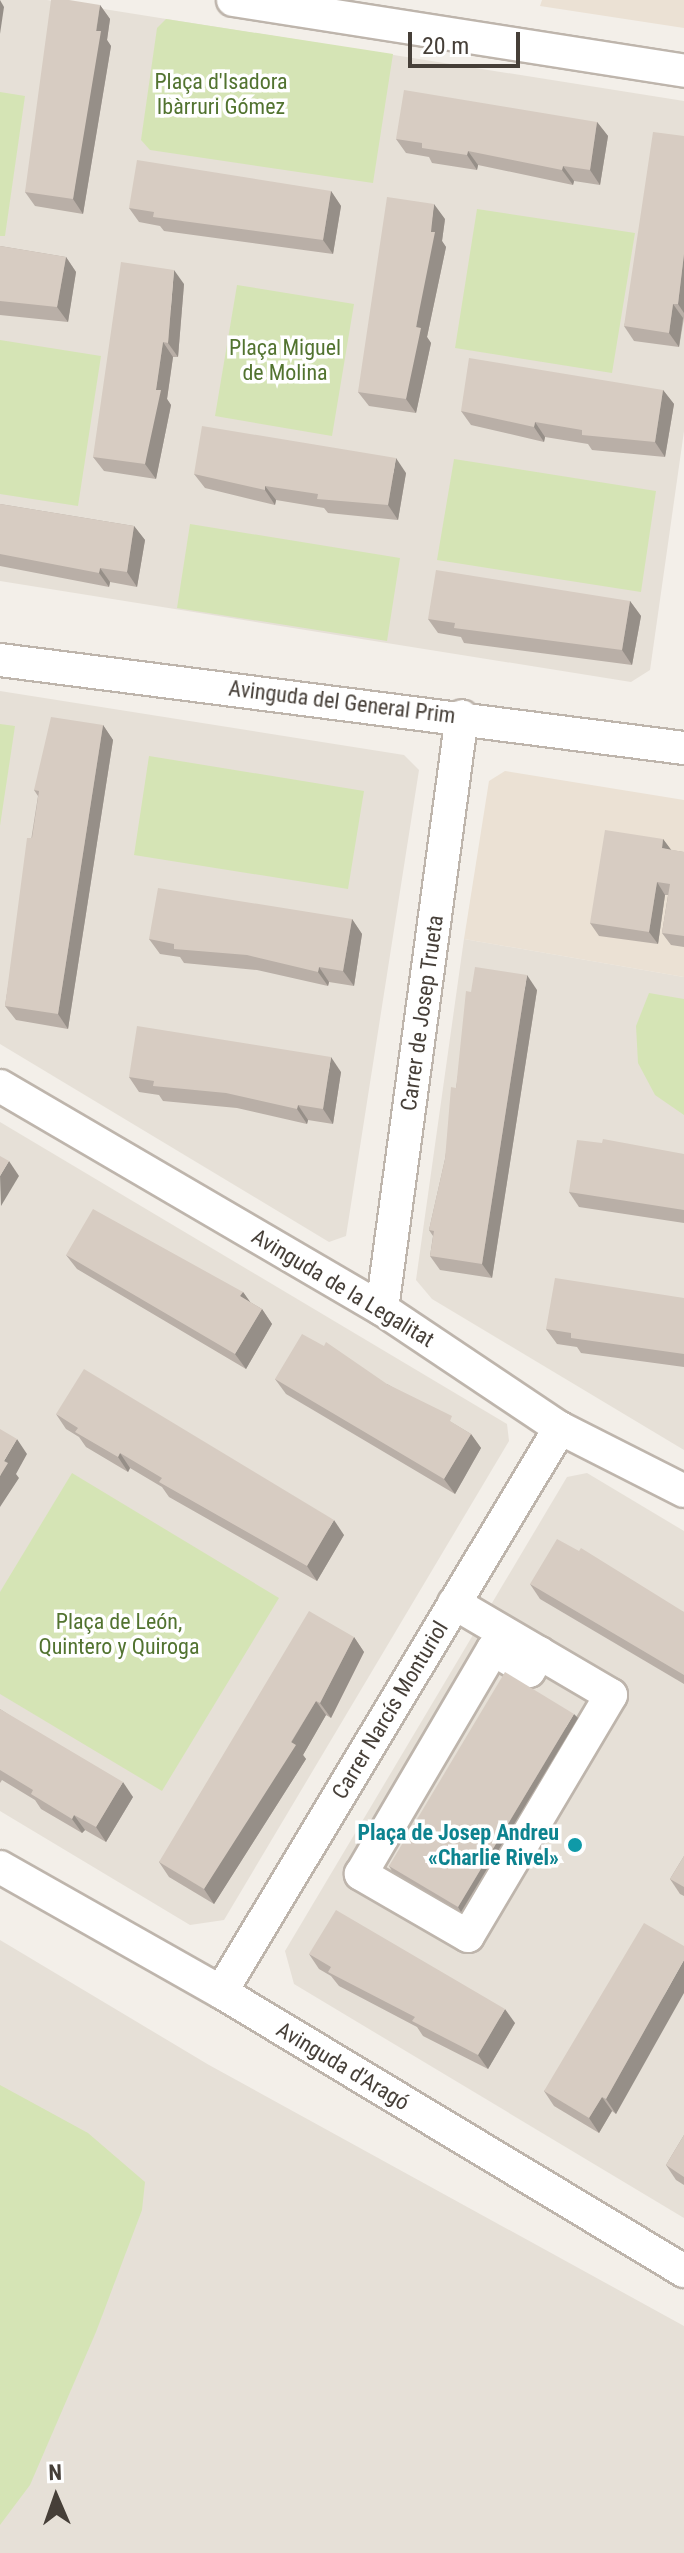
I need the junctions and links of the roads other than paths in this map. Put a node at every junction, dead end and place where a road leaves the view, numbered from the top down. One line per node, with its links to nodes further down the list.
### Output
1 (233, 0): 2 (street)
2 (684, 71)
3 (0, 660): 4 (street, Avinguda del General Prim)
4 (462, 716): 5 (street, Avinguda del General Prim); 7 (street, Carrer de Josep Trueta)
5 (684, 748)
6 (0, 1086): 7 (street, Avinguda de la Legalitat)
7 (382, 1309): 8 (street, Avinguda de la Legalitat)
8 (560, 1428): 9 (street, Avinguda de la Legalitat); 10 (street, Carrer Narcís Monturiol)
9 (684, 1491)
10 (454, 1603): 11 (street); 13 (street, Carrer Narcís Monturiol)
11 (540, 1653): 11 (street)
12 (0, 1867): 13 (street, Avinguda d'Aragó)
13 (221, 1992): 14 (street, Avinguda d'Aragó)
14 (684, 2271)

